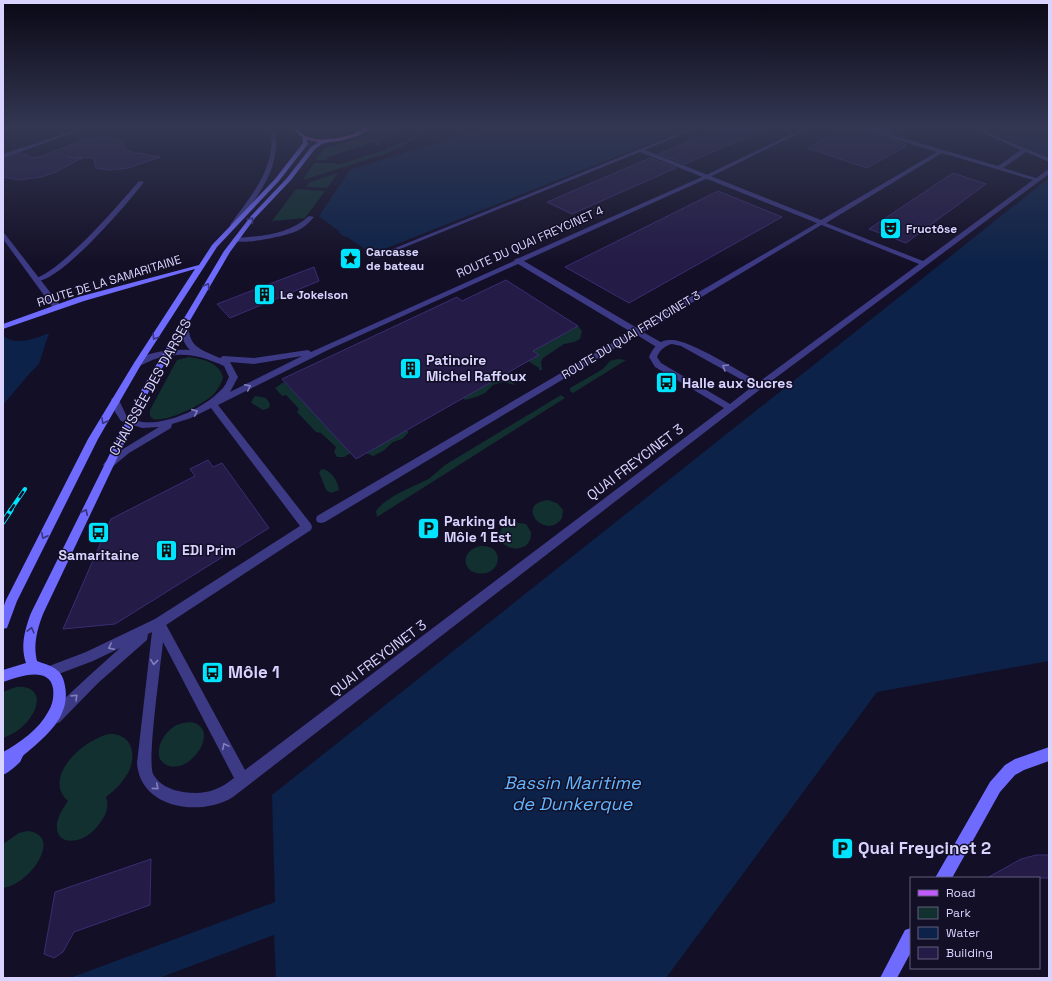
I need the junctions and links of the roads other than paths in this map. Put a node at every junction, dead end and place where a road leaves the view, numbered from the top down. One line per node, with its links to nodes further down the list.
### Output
1 (266, 174): 15 (street, CHAUSSÉE DES DARSES)
2 (282, 174): 15 (main road, CHAUSSÉE DES DARSES)
3 (293, 174): 17 (main road, CHAUSSÉE DES DARSES, one-way to 3)
4 (581, 174): 18 (street)
5 (698, 174): 10 (street)
6 (713, 174): 10 (street, ROUTE DU QUAI FREYCINET 4)
7 (904, 174): 14 (street, ROUTE DU QUAI FREYCINET 3)
8 (1017, 174): 11 (street)
9 (1045, 174): 11 (street, QUAI FREYCINET 3)
10 (706, 177): 14 (street); 19 (street, ROUTE DU QUAI FREYCINET 4)
11 (1037, 180): 20 (street, QUAI FREYCINET 3)
12 (141, 182): 22 (street)
13 (311, 217): 17 (street)
14 (821, 223): 20 (street); 26 (street, ROUTE DU QUAI FREYCINET 3)
15 (233, 225): 21 (main road, CHAUSSÉE DES DARSES)
16 (3, 236): 22 (street)
17 (235, 240): 24 (main road, CHAUSSÉE DES DARSES, one-way to 17)
18 (376, 257)
19 (517, 260): 26 (street); 28 (street, ROUTE DU QUAI FREYCINET 4)
20 (924, 264): 33 (street, QUAI FREYCINET 3)
21 (200, 266): 23 (main road, ROUTE DE LA SAMARITAINE); 32 (main road, CHAUSSÉE DES DARSES, one-way to 32)
22 (37, 280): 23 (street)
23 (57, 307): 25 (main road, ROUTE DE LA SAMARITAINE)
24 (184, 323): 29 (main road, CHAUSSÉE DES DARSES); 30 (street)
25 (3, 327)
26 (637, 332): 27 (street); 40 (street, ROUTE DU QUAI FREYCINET 3)
27 (661, 346): 33 (street, one-way to 27); 36 (street)
28 (327, 347): 31 (street, ROUTE DU QUAI FREYCINET 4); 35 (street, ROUTE DU QUAI FREYCINET 4, one-way to 28)
29 (166, 354): 30 (street); 32 (street); 38 (main road, CHAUSSÉE DES DARSES)
30 (203, 354): 31 (street, ROUTE DU QUAI FREYCINET 4)
31 (220, 359): 35 (street)
32 (138, 363): 34 (main road, CHAUSSÉE DES DARSES)
33 (758, 386): 36 (street, QUAI FREYCINET 3)
34 (115, 400): 38 (street); 42 (main road, CHAUSSÉE DES DARSES, one-way to 42)
35 (213, 404): 37 (street, ROUTE DU QUAI FREYCINET 4, one-way to 35); 41 (street)
36 (730, 408): 51 (street, QUAI FREYCINET 3)
37 (178, 420): 38 (street); 39 (street)
38 (130, 422): 39 (main road, CHAUSSÉE DES DARSES)
39 (108, 465): 43 (main road, CHAUSSÉE DES DARSES, one-way to 39)
40 (321, 519)
41 (159, 623): 44 (street, one-way to 44); 46 (street, one-way to 41); 51 (street, one-way to 41); 51 (street, QUAI FREYCINET 3, one-way to 51)
42 (3, 624)
43 (34, 668): 44 (main road); 45 (main road)
44 (48, 672): 46 (main road)
45 (3, 676)
46 (47, 725): 47 (main road)
47 (25, 747): 49 (main road); 50 (main road)
48 (1049, 754): 52 (main road)
49 (3, 759)
50 (3, 768)
51 (243, 780)
52 (944, 877)
53 (910, 938): 54 (main road)
54 (888, 978)

